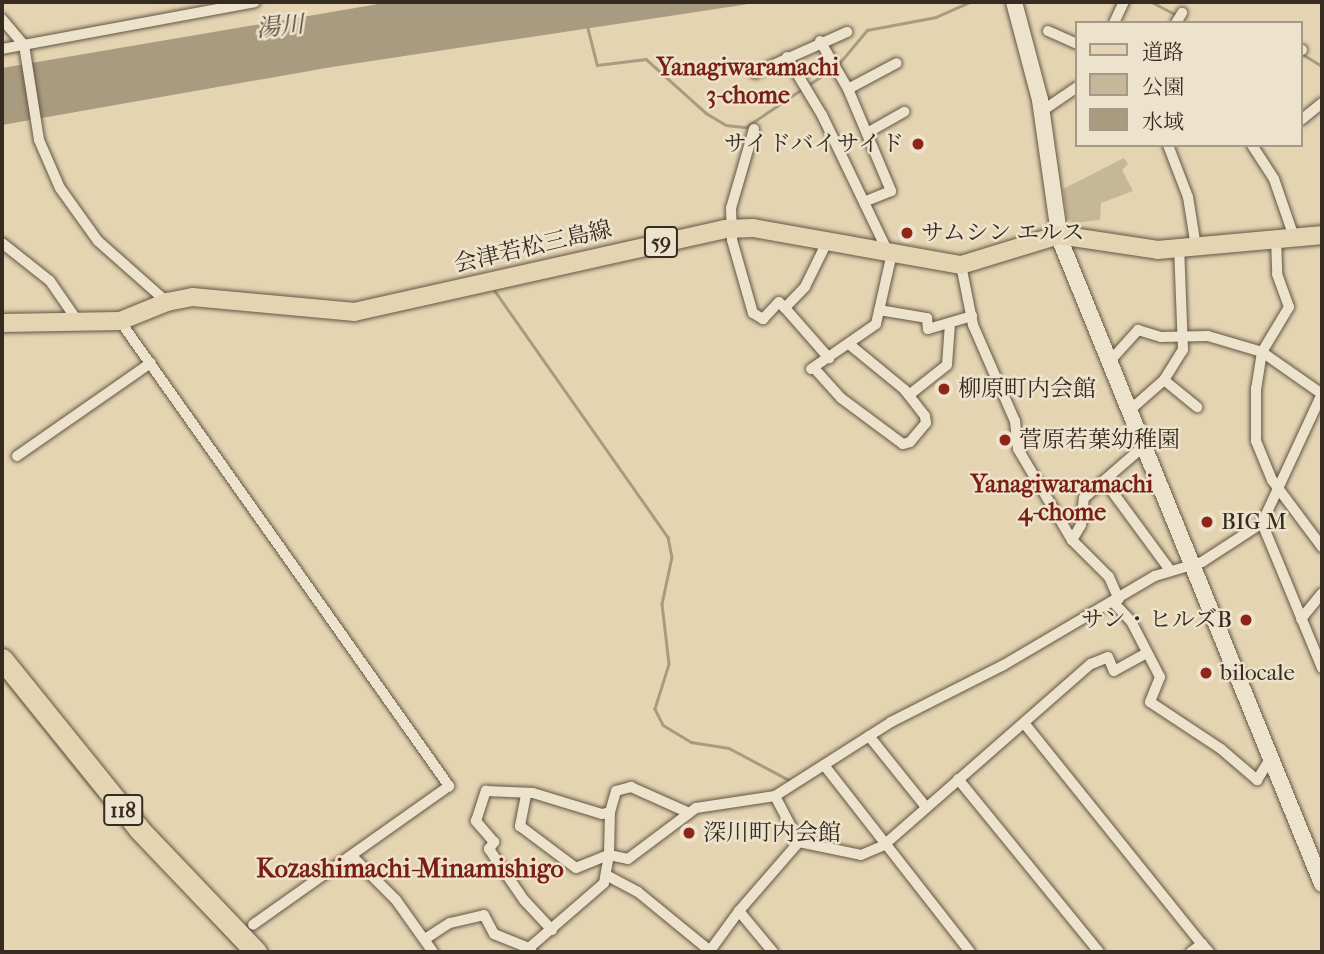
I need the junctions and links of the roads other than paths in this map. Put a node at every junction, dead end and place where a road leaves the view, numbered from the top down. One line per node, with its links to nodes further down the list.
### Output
1 (255, 2): 10 (street)
2 (1014, 2): 18 (street)
3 (1124, 2): 5 (street)
4 (2, 19): 10 (street)
5 (1115, 21)
6 (1048, 31): 9 (street)
7 (847, 32): 8 (street)
8 (820, 41): 12 (street); 16 (street)
9 (1076, 44)
10 (24, 45): 11 (street); 35 (street)
11 (2, 49)
12 (786, 57): 14 (street); 25 (street)
13 (897, 63): 16 (street)
14 (755, 73)
15 (1076, 88): 18 (street)
16 (848, 89): 22 (street)
17 (1322, 103): 20 (street)
18 (1042, 111): 27 (street)
19 (904, 112): 22 (street)
20 (1303, 118)
21 (754, 129): 26 (street)
22 (867, 133): 25 (street)
23 (1169, 147): 32 (street)
24 (1253, 147): 29 (street)
25 (866, 201): 33 (street)
26 (732, 229): 30 (main road, 会津若松三島線 / 59); 35 (main road, 会津若松三島線 / 59); 36 (street)
27 (1059, 234): 32 (main road, 会津若松三島線 / 59); 34 (main road, 会津若松三島線 / 59); 47 (street)
28 (1322, 234): 29 (main road, 会津若松三島線 / 59)
29 (1285, 237): 32 (main road, 会津若松三島線 / 59); 45 (street)
30 (827, 242): 33 (main road, 会津若松三島線 / 59); 36 (street)
31 (2, 243): 41 (street)
32 (1188, 247): 43 (street)
33 (890, 253): 34 (main road, 会津若松三島線 / 59); 37 (street)
34 (961, 265): 38 (street)
35 (167, 302): 39 (main road, 会津若松三島線 / 59)
36 (785, 308): 46 (street)
37 (880, 310): 42 (street); 44 (street)
38 (972, 316): 42 (street); 59 (street)
39 (120, 321): 41 (main road, 会津若松三島線 / 59); 48 (street)
40 (2, 323): 41 (main road, 会津若松三島線 / 59)
41 (79, 323)
42 (950, 323): 51 (street)
43 (1186, 339): 45 (street); 47 (street); 49 (street)
44 (849, 344): 46 (street); 51 (street)
45 (1262, 352): 50 (street); 57 (street)
46 (829, 358): 51 (street)
47 (1110, 362): 53 (street)
48 (151, 363): 55 (street); 83 (street)
49 (1164, 380): 52 (street); 53 (street)
50 (1322, 394): 57 (street)
51 (908, 395)
52 (1197, 407)
53 (1130, 410): 54 (street)
54 (1145, 445): 56 (street); 61 (street)
55 (17, 456)
56 (1106, 483): 59 (street); 62 (street)
57 (1281, 491): 58 (street); 60 (street)
58 (1262, 523): 61 (street); 65 (street)
59 (1072, 540): 64 (street)
60 (1322, 547)
61 (1194, 564): 62 (street); 72 (street)
62 (1170, 570): 64 (street)
63 (1322, 593): 65 (street)
64 (1116, 601): 66 (street); 71 (street)
65 (1301, 618): 68 (street)
66 (1145, 654): 70 (street); 72 (street)
67 (2, 659): 93 (highway, 118)
68 (1322, 668)
69 (2, 682): 92 (highway, 118)
70 (1024, 723): 74 (street); 90 (street)
71 (869, 736): 73 (street); 77 (street)
72 (1271, 758): 85 (street)
73 (824, 765): 76 (street); 81 (street)
74 (958, 779): 77 (street); 98 (street)
75 (526, 795): 78 (street); 82 (street); 88 (street)
76 (775, 796): 79 (street); 80 (street)
77 (925, 806): 81 (street)
78 (610, 812): 79 (street); 82 (street)
79 (687, 812): 82 (street)
80 (799, 842): 81 (street); 86 (street)
81 (884, 845): 97 (street)
82 (609, 855): 84 (street)
83 (352, 856): 87 (street); 89 (street)
84 (608, 876): 88 (street); 95 (street)
85 (1322, 884)
86 (739, 911): 95 (street); 96 (street)
87 (253, 925)
88 (552, 930): 91 (street)
89 (425, 939): 91 (street); 94 (street)
90 (1205, 948): 99 (street)
91 (530, 950)
92 (238, 952)
93 (256, 952)
94 (433, 952)
95 (710, 952)
96 (773, 952)
97 (971, 952)
98 (1099, 952)
99 (1191, 952)

